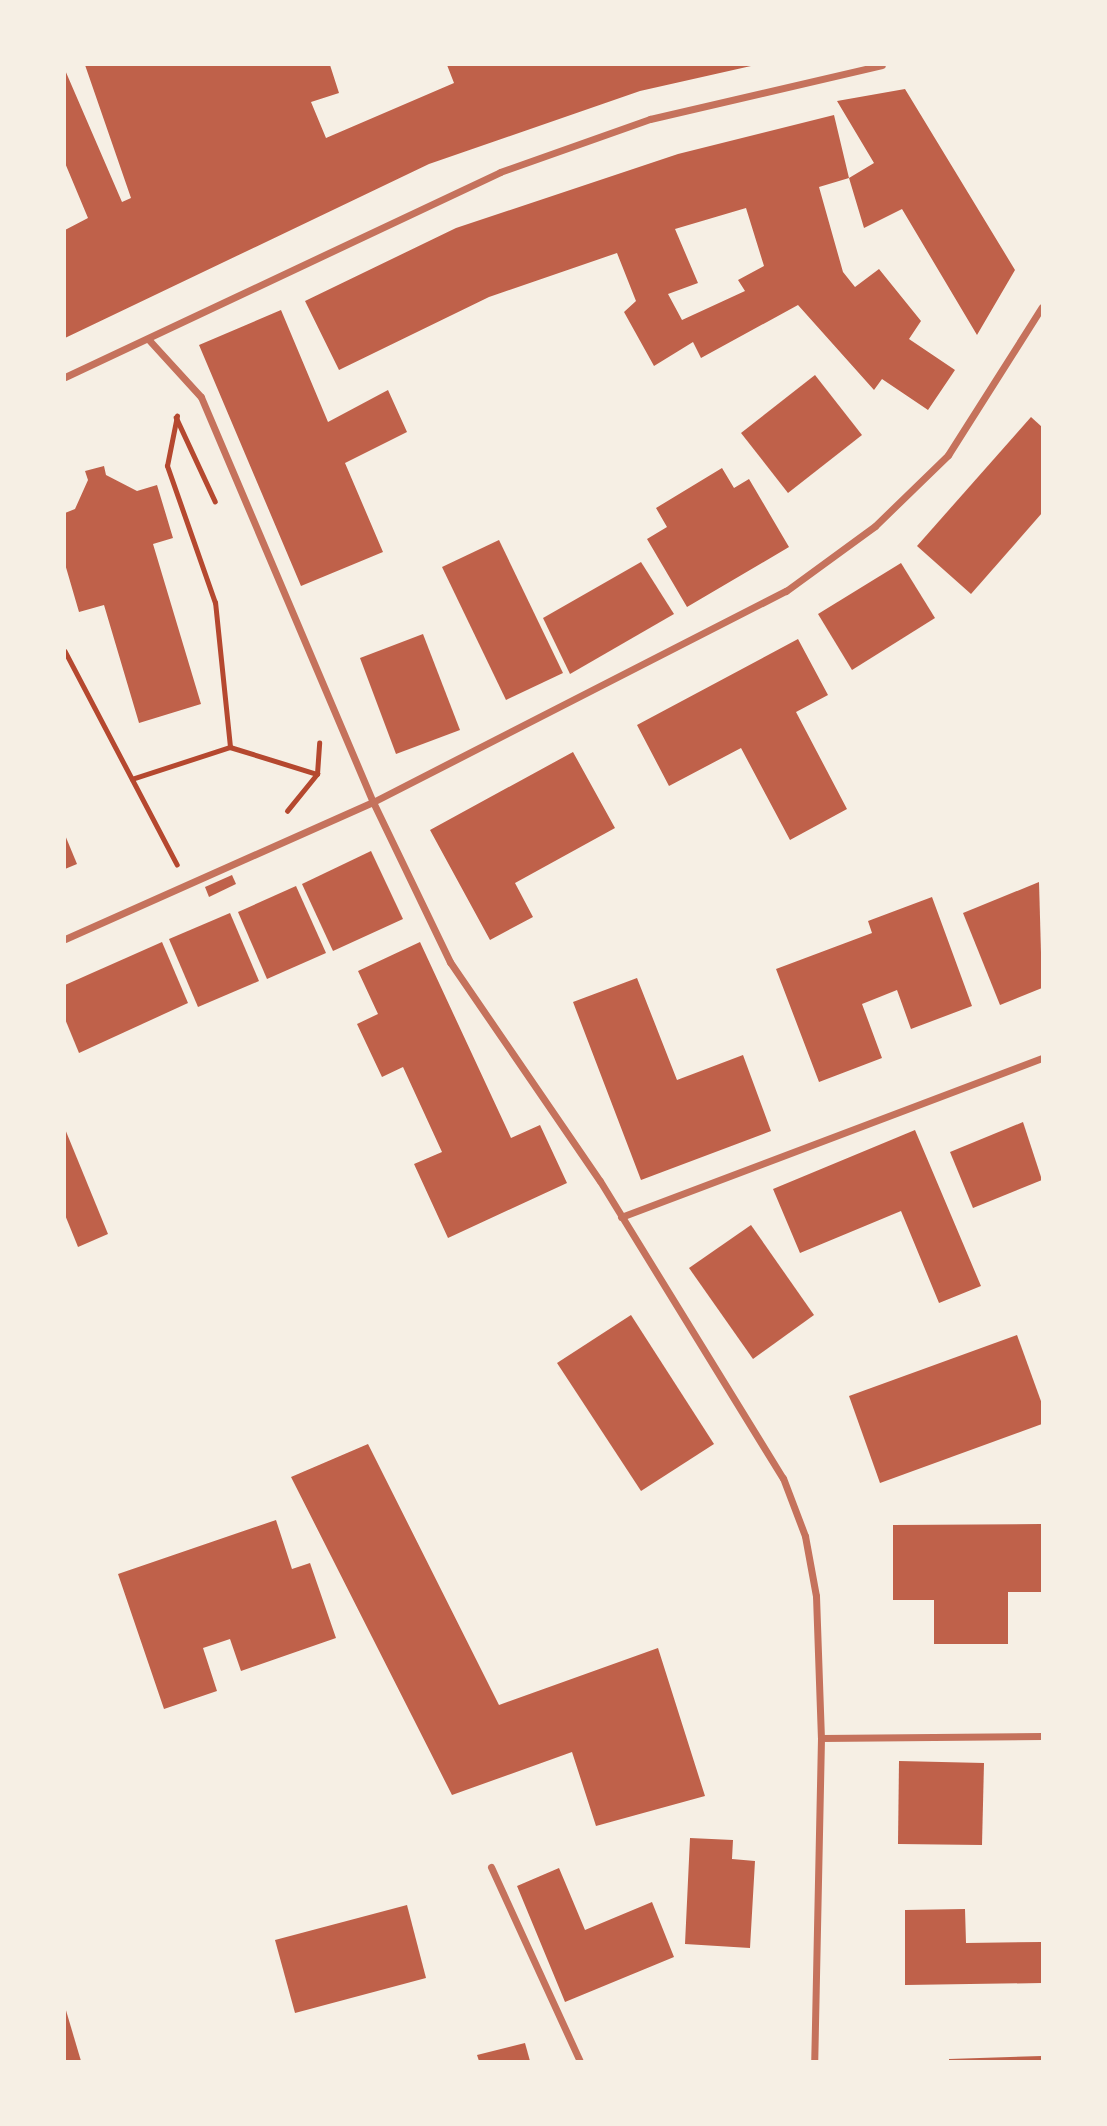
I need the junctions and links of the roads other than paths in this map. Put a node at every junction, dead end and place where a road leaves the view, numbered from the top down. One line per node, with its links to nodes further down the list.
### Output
1 (882, 65): 3 (street)
2 (1042, 307): 5 (street)
3 (149, 340): 4 (street); 5 (street)
4 (65, 377)
5 (373, 802): 6 (street); 8 (street)
6 (65, 939)
7 (1042, 1058): 8 (street)
8 (621, 1217): 10 (street)
9 (1042, 1736): 10 (street)
10 (821, 1738): 13 (street)
11 (491, 1867): 12 (street)
12 (580, 2061)
13 (814, 2061)

